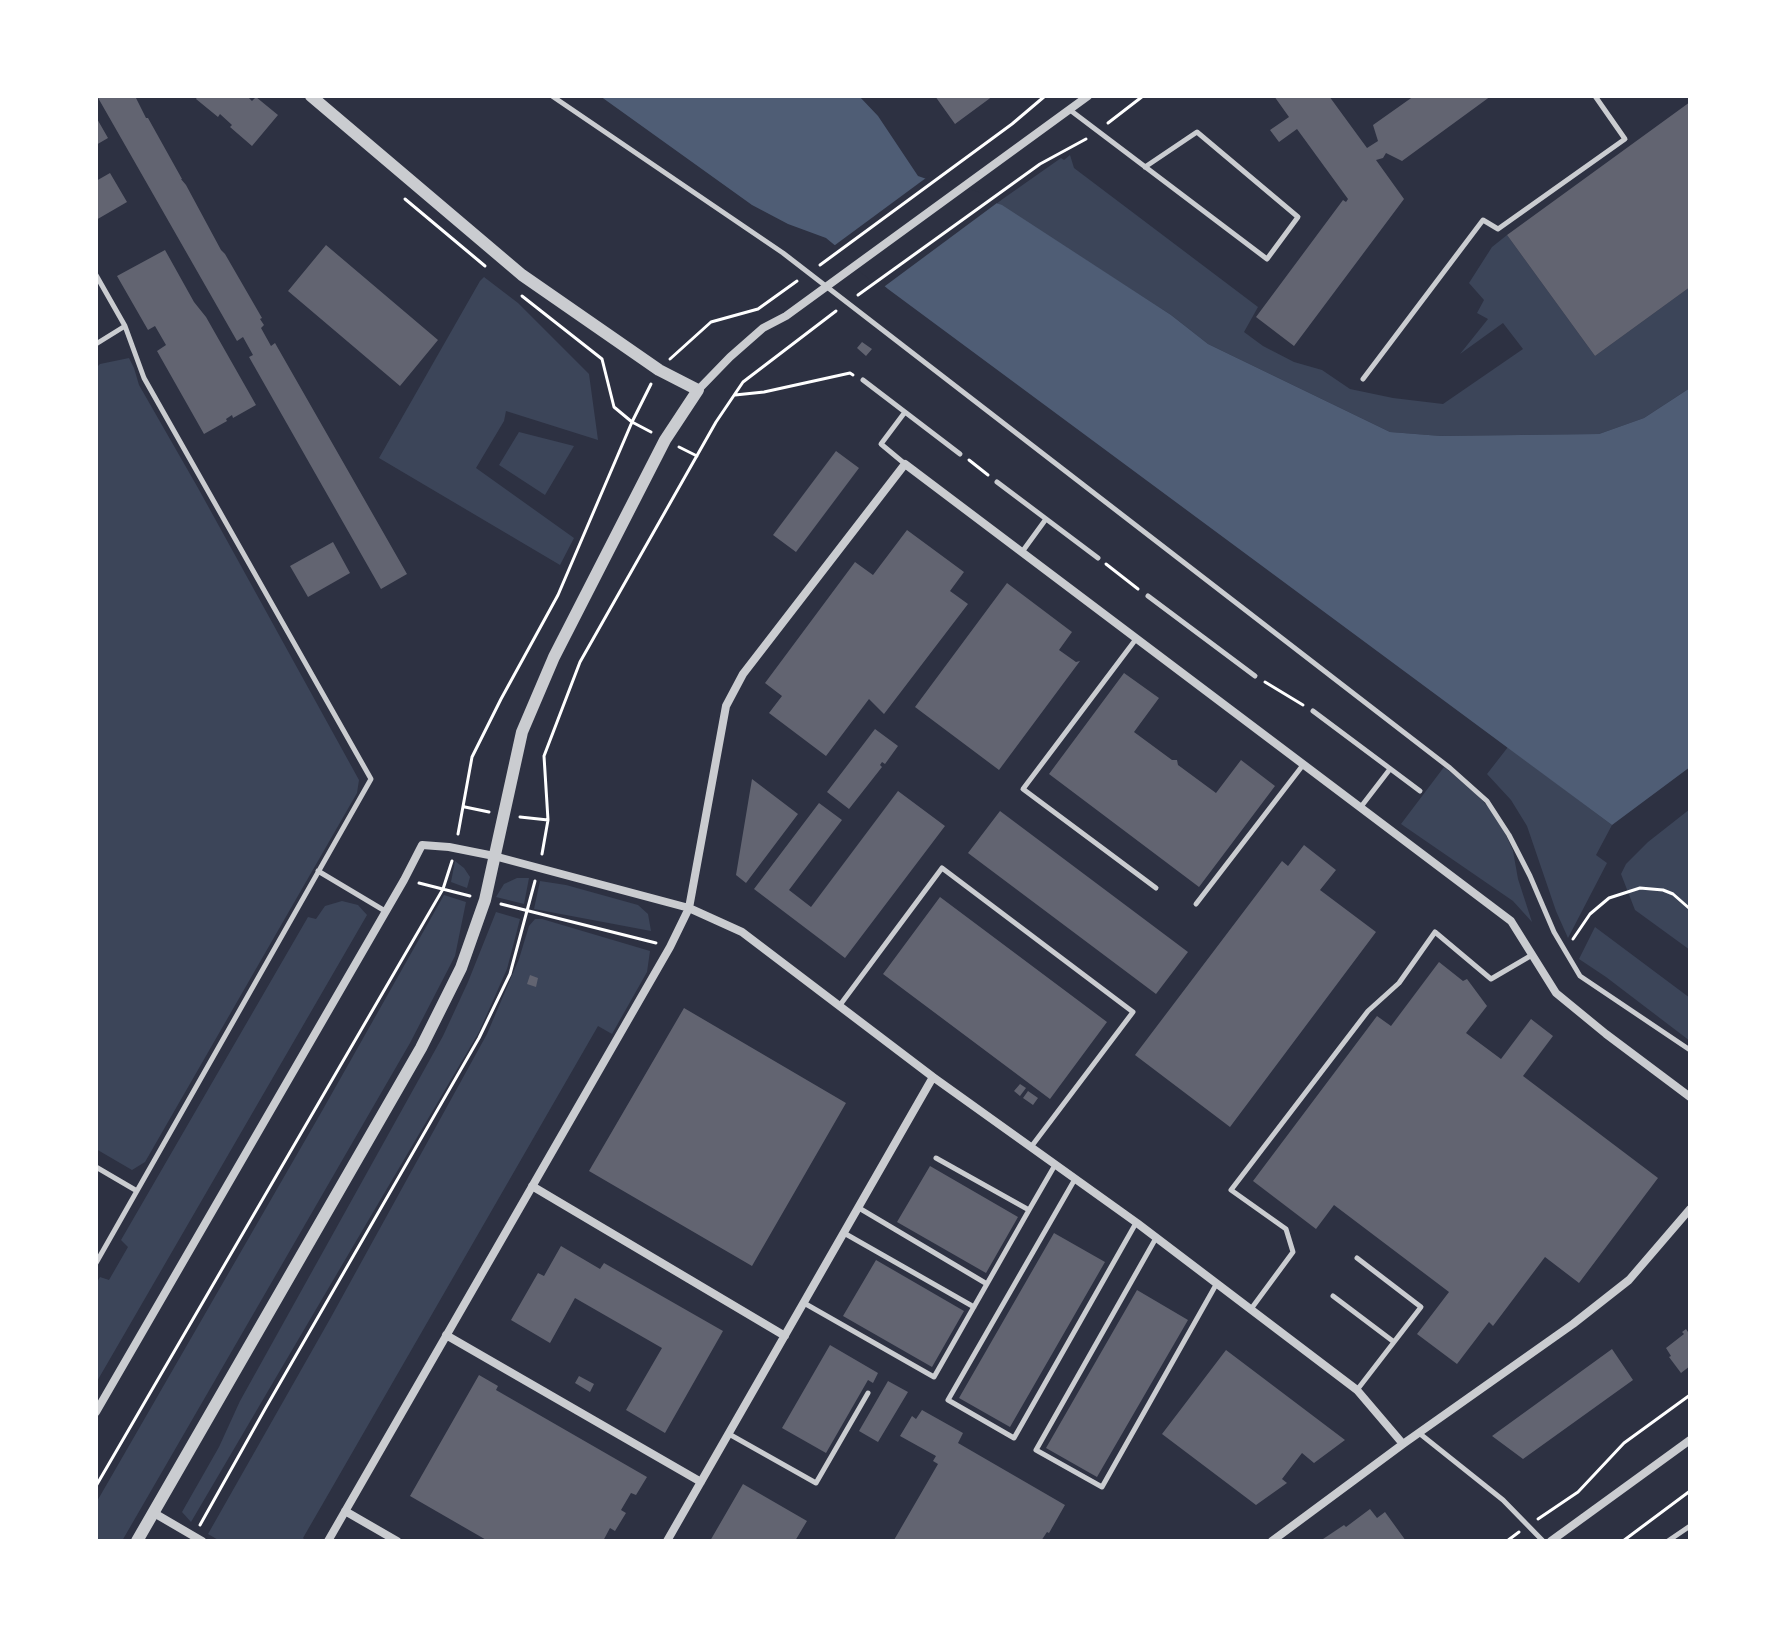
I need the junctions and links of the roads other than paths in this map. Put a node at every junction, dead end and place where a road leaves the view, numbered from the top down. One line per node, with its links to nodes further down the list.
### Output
1 (311, 96): 12 (street)
2 (552, 96): 36 (lane)
3 (1088, 96): 5 (street)
4 (1595, 96): 10 (lane)
5 (1069, 109): 6 (lane); 12 (street)
6 (1145, 167): 6 (lane)
7 (96, 275): 8 (lane)
8 (125, 326): 9 (lane); 29 (lane)
9 (96, 344)
10 (1363, 379)
11 (863, 380): 13 (lane)
12 (698, 390): 28 (street)
13 (905, 412): 14 (lane); 15 (lane)
14 (960, 454)
15 (905, 464): 18 (street); 32 (street)
16 (997, 482): 17 (lane)
17 (1046, 519): 18 (lane); 19 (lane)
18 (1022, 552): 21 (street)
19 (1098, 558)
20 (1148, 596): 22 (lane)
21 (1136, 639): 24 (street); 30 (lane)
22 (1255, 676)
23 (1313, 711): 25 (lane)
24 (1303, 765): 27 (street); 31 (lane)
25 (1390, 769): 26 (lane); 27 (lane)
26 (1420, 791)
27 (1360, 808): 34 (street)
28 (494, 856): 32 (street); 33 (street); 72 (street)
29 (318, 871): 33 (lane); 45 (lane)
30 (1156, 888)
31 (1196, 904)
32 (689, 908): 35 (street); 44 (street)
33 (385, 911): 65 (street)
34 (1532, 955): 38 (street); 59 (lane)
35 (839, 1006): 37 (street); 39 (lane)
36 (1690, 1050)
37 (933, 1077): 39 (street); 46 (street)
38 (1690, 1097)
39 (1031, 1147): 41 (street)
40 (936, 1158): 48 (lane)
41 (1055, 1164): 43 (street); 48 (lane)
42 (96, 1167): 45 (lane)
43 (1076, 1178): 49 (street); 49 (lane)
44 (532, 1186): 60 (street); 61 (street)
45 (137, 1191): 53 (lane)
46 (859, 1208): 50 (street); 55 (lane)
47 (1690, 1209): 66 (street)
48 (1029, 1210): 55 (lane)
49 (1137, 1223): 51 (street)
50 (844, 1233): 57 (street); 58 (lane)
51 (1156, 1237): 54 (street); 54 (lane)
52 (1357, 1258): 62 (lane)
53 (96, 1263)
54 (1217, 1283): 59 (street)
55 (987, 1284): 58 (lane)
56 (1333, 1296): 62 (lane)
57 (804, 1303): 58 (lane); 61 (street)
58 (974, 1307)
59 (1251, 1309): 63 (street)
60 (446, 1335): 70 (street); 71 (street)
61 (785, 1336): 67 (street)
62 (1394, 1342): 63 (lane)
63 (1357, 1390): 69 (street)
64 (868, 1393): 67 (lane)
65 (96, 1412)
66 (1419, 1433): 69 (street); 80 (lane)
67 (729, 1434): 70 (street)
68 (1690, 1440): 81 (street)
69 (1403, 1444): 79 (street)
70 (701, 1482): 78 (street)
71 (345, 1511): 76 (street); 77 (street)
72 (154, 1513): 74 (street); 75 (street)
73 (1690, 1526): 82 (lane)
74 (198, 1538)
75 (137, 1541)
76 (328, 1541)
77 (397, 1541)
78 (667, 1541)
79 (1272, 1541)
80 (1543, 1541)
81 (1551, 1541)
82 (1668, 1541)

